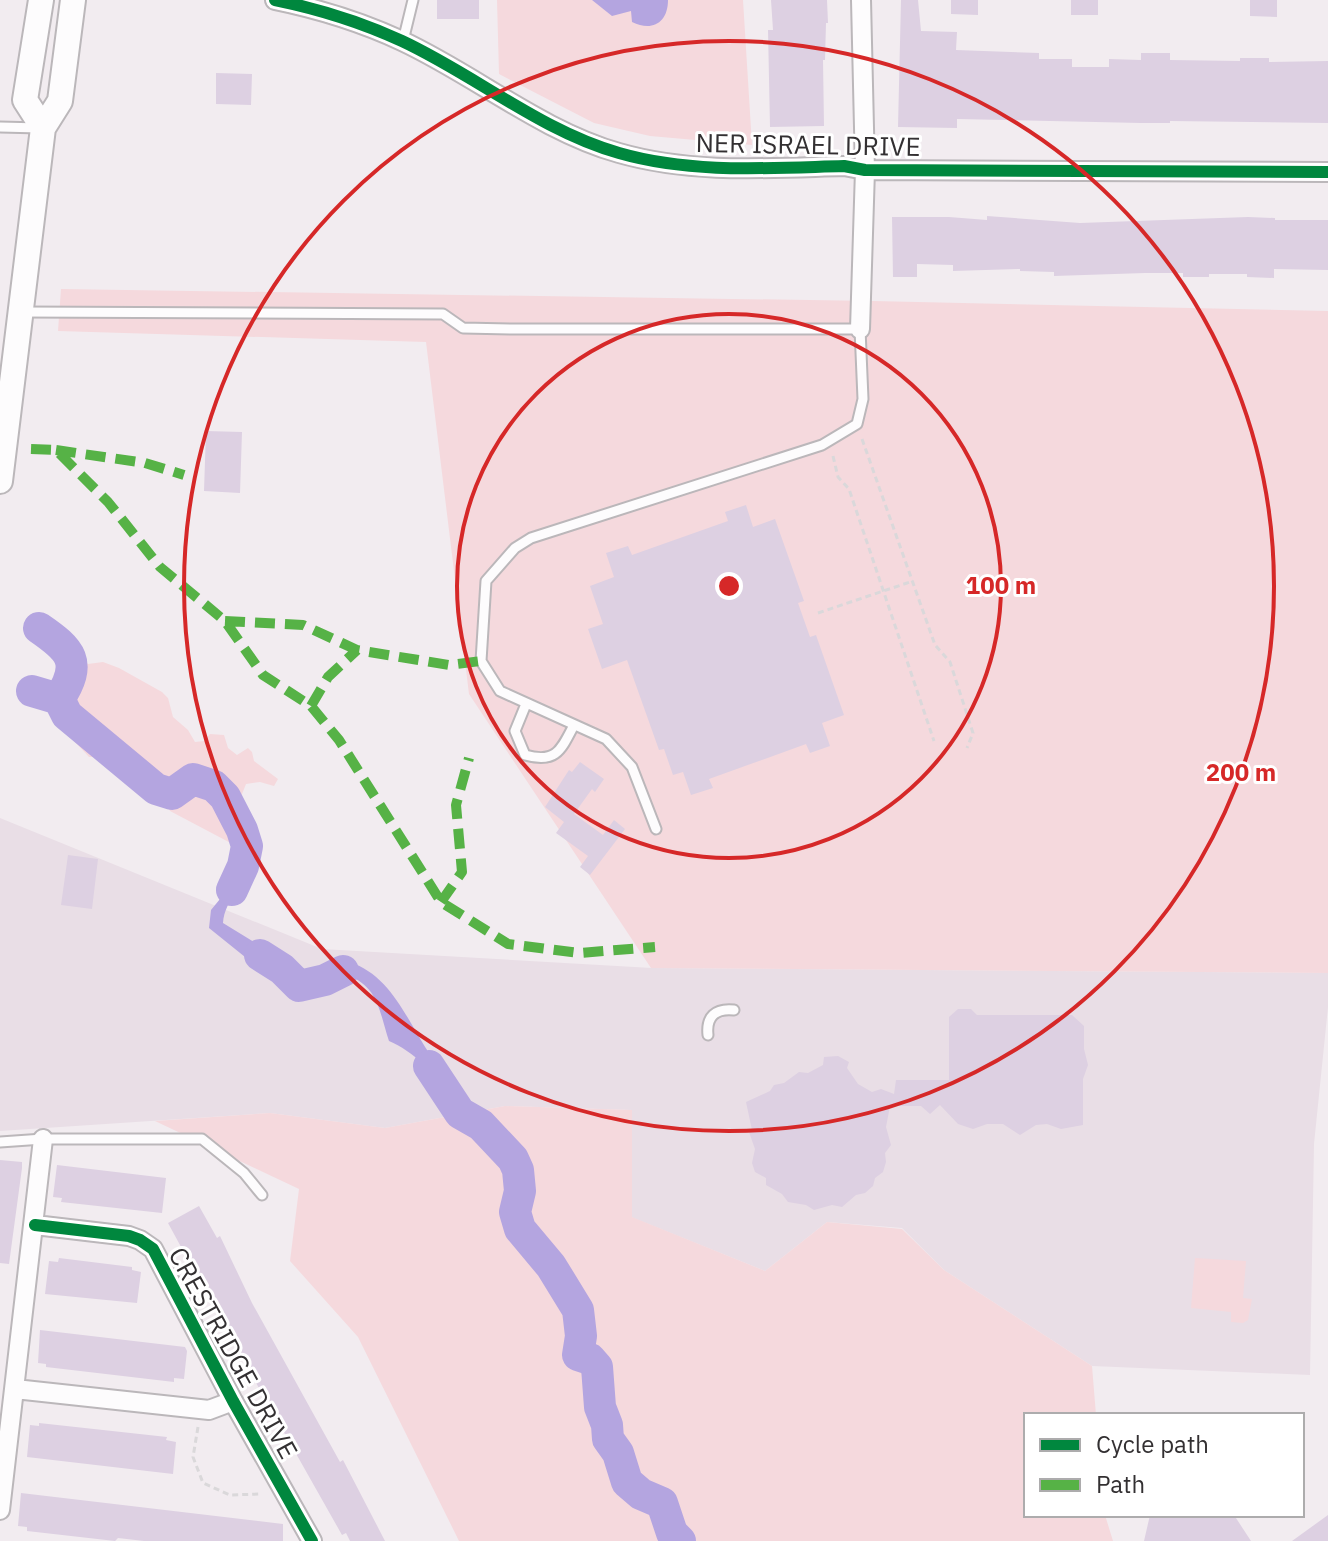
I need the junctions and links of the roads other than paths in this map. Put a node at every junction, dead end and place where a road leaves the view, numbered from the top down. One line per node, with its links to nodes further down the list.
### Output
1 (41, 0): 8 (main road)
2 (73, 0): 8 (main road)
3 (275, 0): 6 (street, NER ISRAEL DRIVE)
4 (413, 0): 6 (lane)
5 (861, 0): 9 (street)
6 (403, 41): 9 (street, NER ISRAEL DRIVE)
7 (0, 127): 8 (lane)
8 (43, 128): 11 (main road)
9 (865, 170): 10 (street, NER ISRAEL DRIVE); 12 (street)
10 (1328, 172)
11 (22, 312): 12 (lane); 13 (main road)
12 (860, 329): 14 (lane)
13 (0, 481)
14 (526, 704): 15 (lane); 15 (lane)
15 (574, 725): 16 (lane)
16 (656, 829)
17 (734, 1010): 18 (lane)
18 (708, 1035)
19 (43, 1139): 20 (lane); 21 (lane); 22 (street)
20 (0, 1142)
21 (262, 1195)
22 (35, 1225): 23 (street); 24 (street, CRESTRIDGE DRIVE)
23 (15, 1389): 24 (street); 25 (street)
24 (233, 1401): 26 (street, CRESTRIDGE DRIVE)
25 (0, 1502)
26 (312, 1541)

